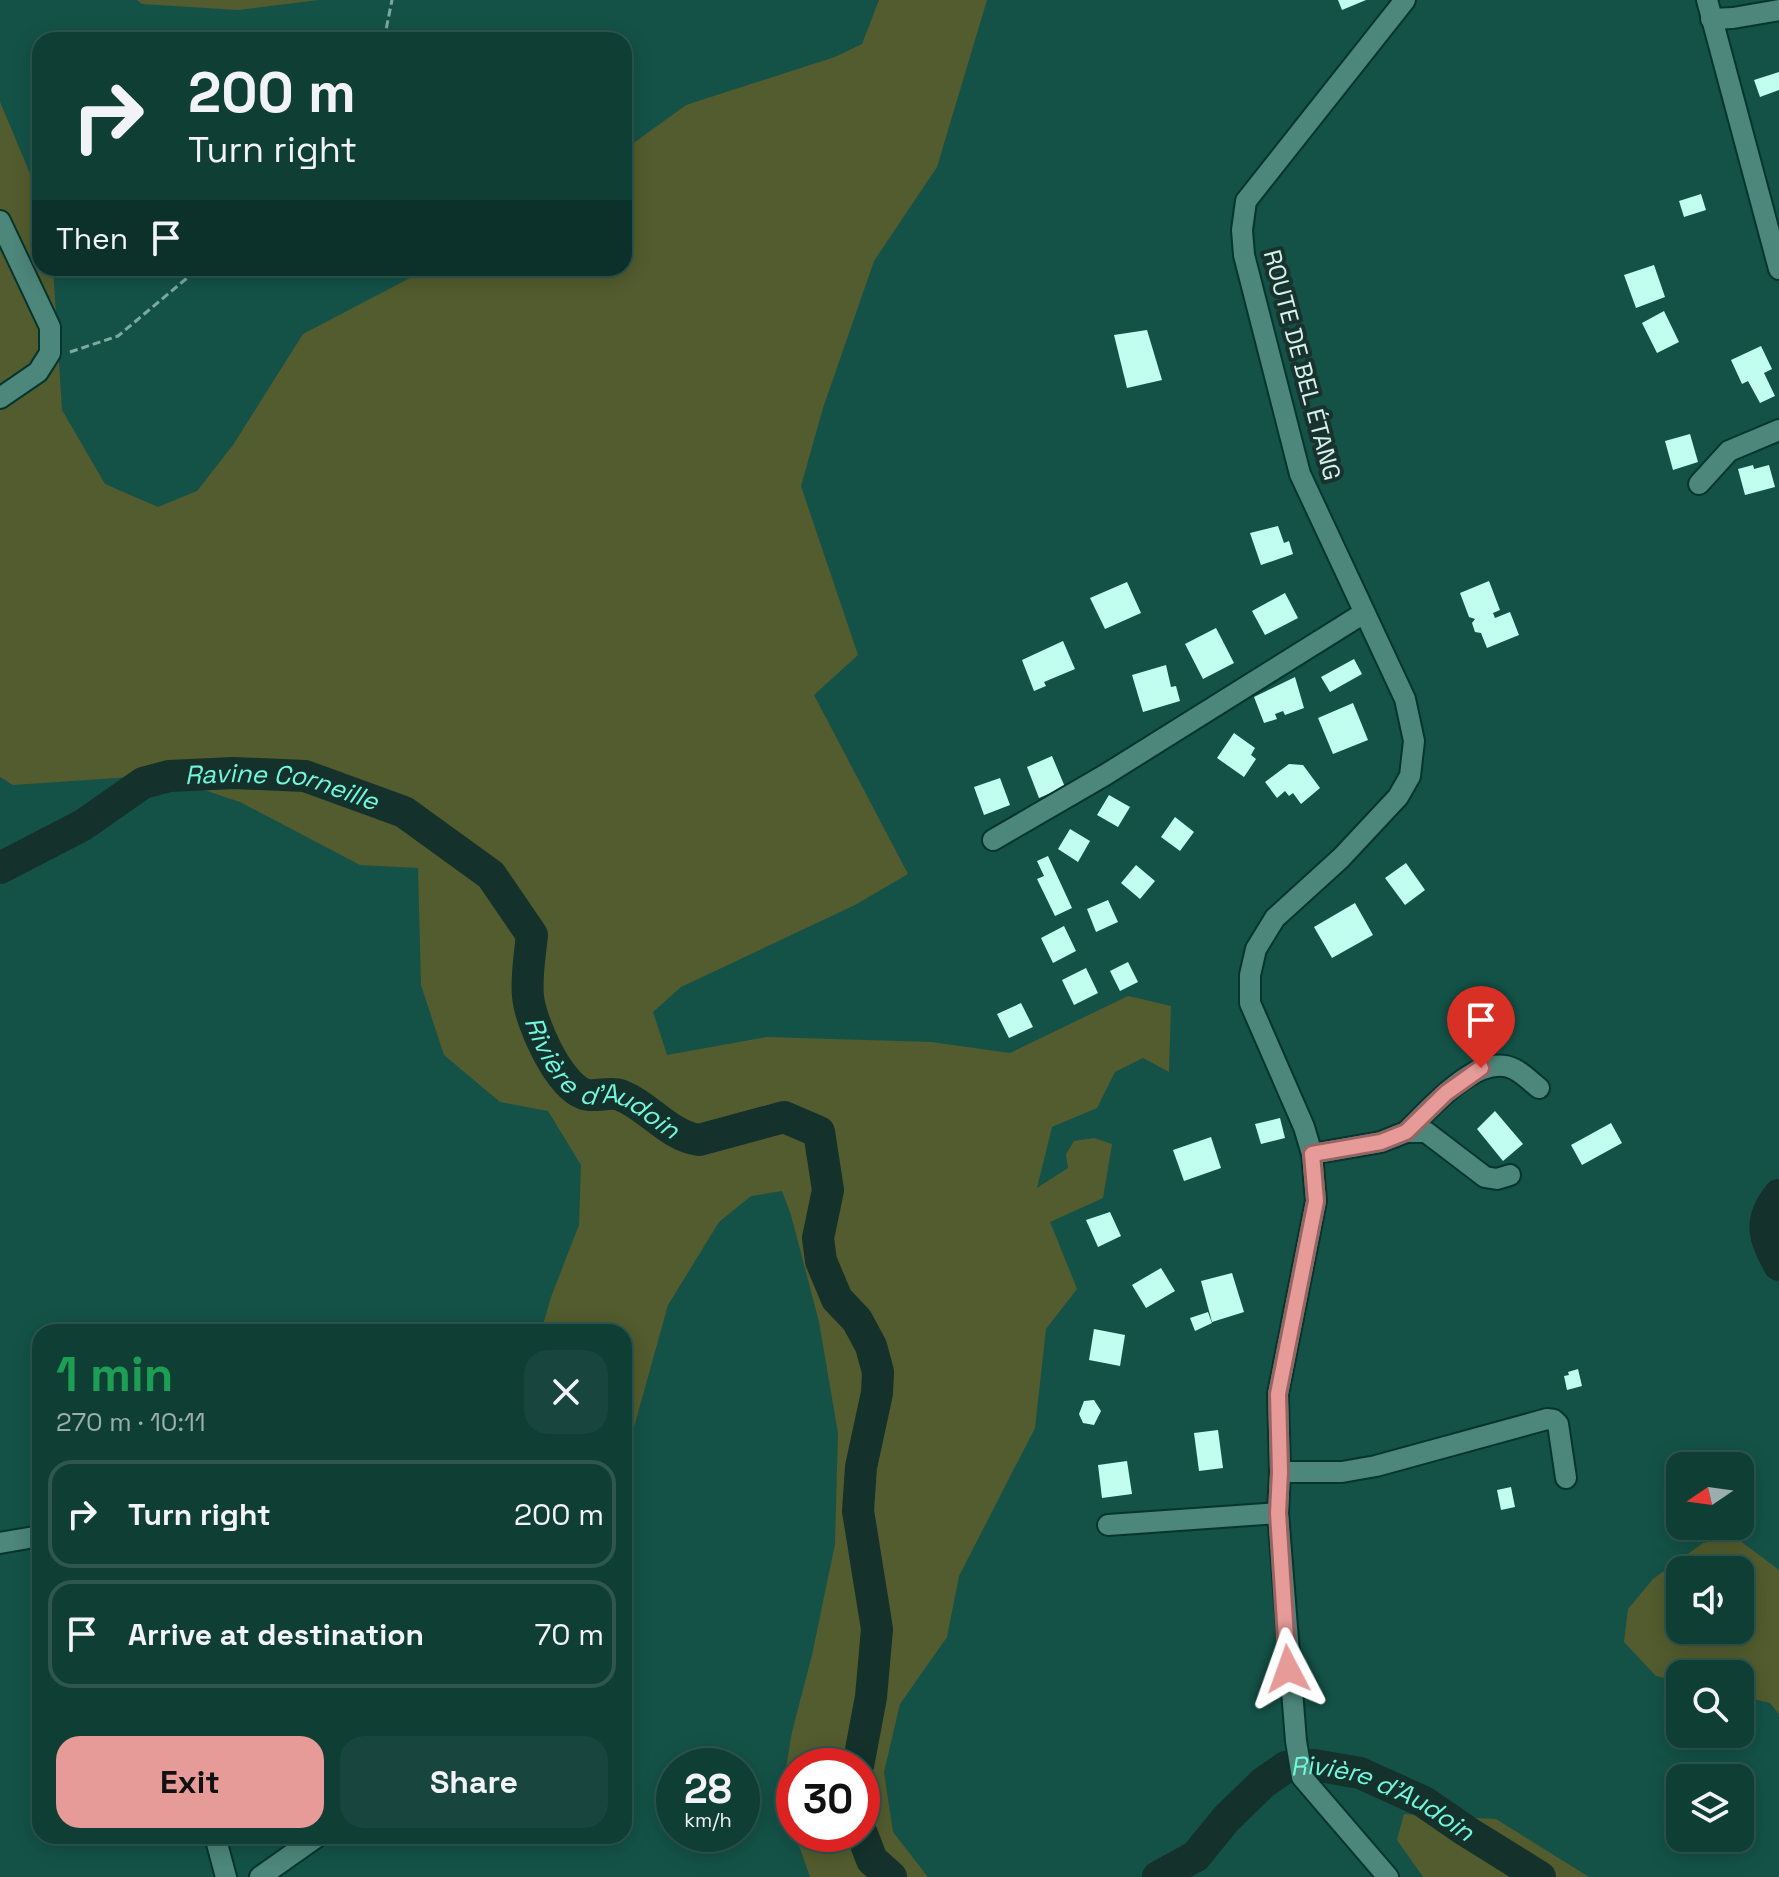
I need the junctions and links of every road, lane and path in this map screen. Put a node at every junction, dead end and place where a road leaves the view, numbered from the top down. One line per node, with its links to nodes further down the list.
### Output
1 (392, 0): 5 (path)
2 (1405, 0): 13 (street, ROUTE DE BEL ÉTANG)
3 (1709, 9): 4 (street); 7 (street)
4 (1779, 10)
5 (386, 32)
6 (0, 221): 9 (street)
7 (1779, 269)
8 (189, 276): 9 (path)
9 (50, 353): 10 (street)
10 (0, 398)
11 (1779, 430): 12 (street)
12 (1699, 484)
13 (1364, 613): 14 (street); 17 (street, ROUTE DE BEL ÉTANG)
14 (993, 840)
15 (1539, 1088): 16 (street)
16 (1406, 1132): 17 (street); 18 (street)
17 (1312, 1154): 19 (street)
18 (1510, 1175)
19 (1280, 1472): 20 (street); 21 (street)
20 (1566, 1478)
21 (1278, 1513): 22 (street); 29 (street)
22 (1108, 1525)
23 (32, 1537): 24 (street)
24 (0, 1543)
25 (217, 1844): 27 (street)
26 (307, 1844): 28 (street)
27 (226, 1877)
28 (260, 1877)
29 (1388, 1877)

